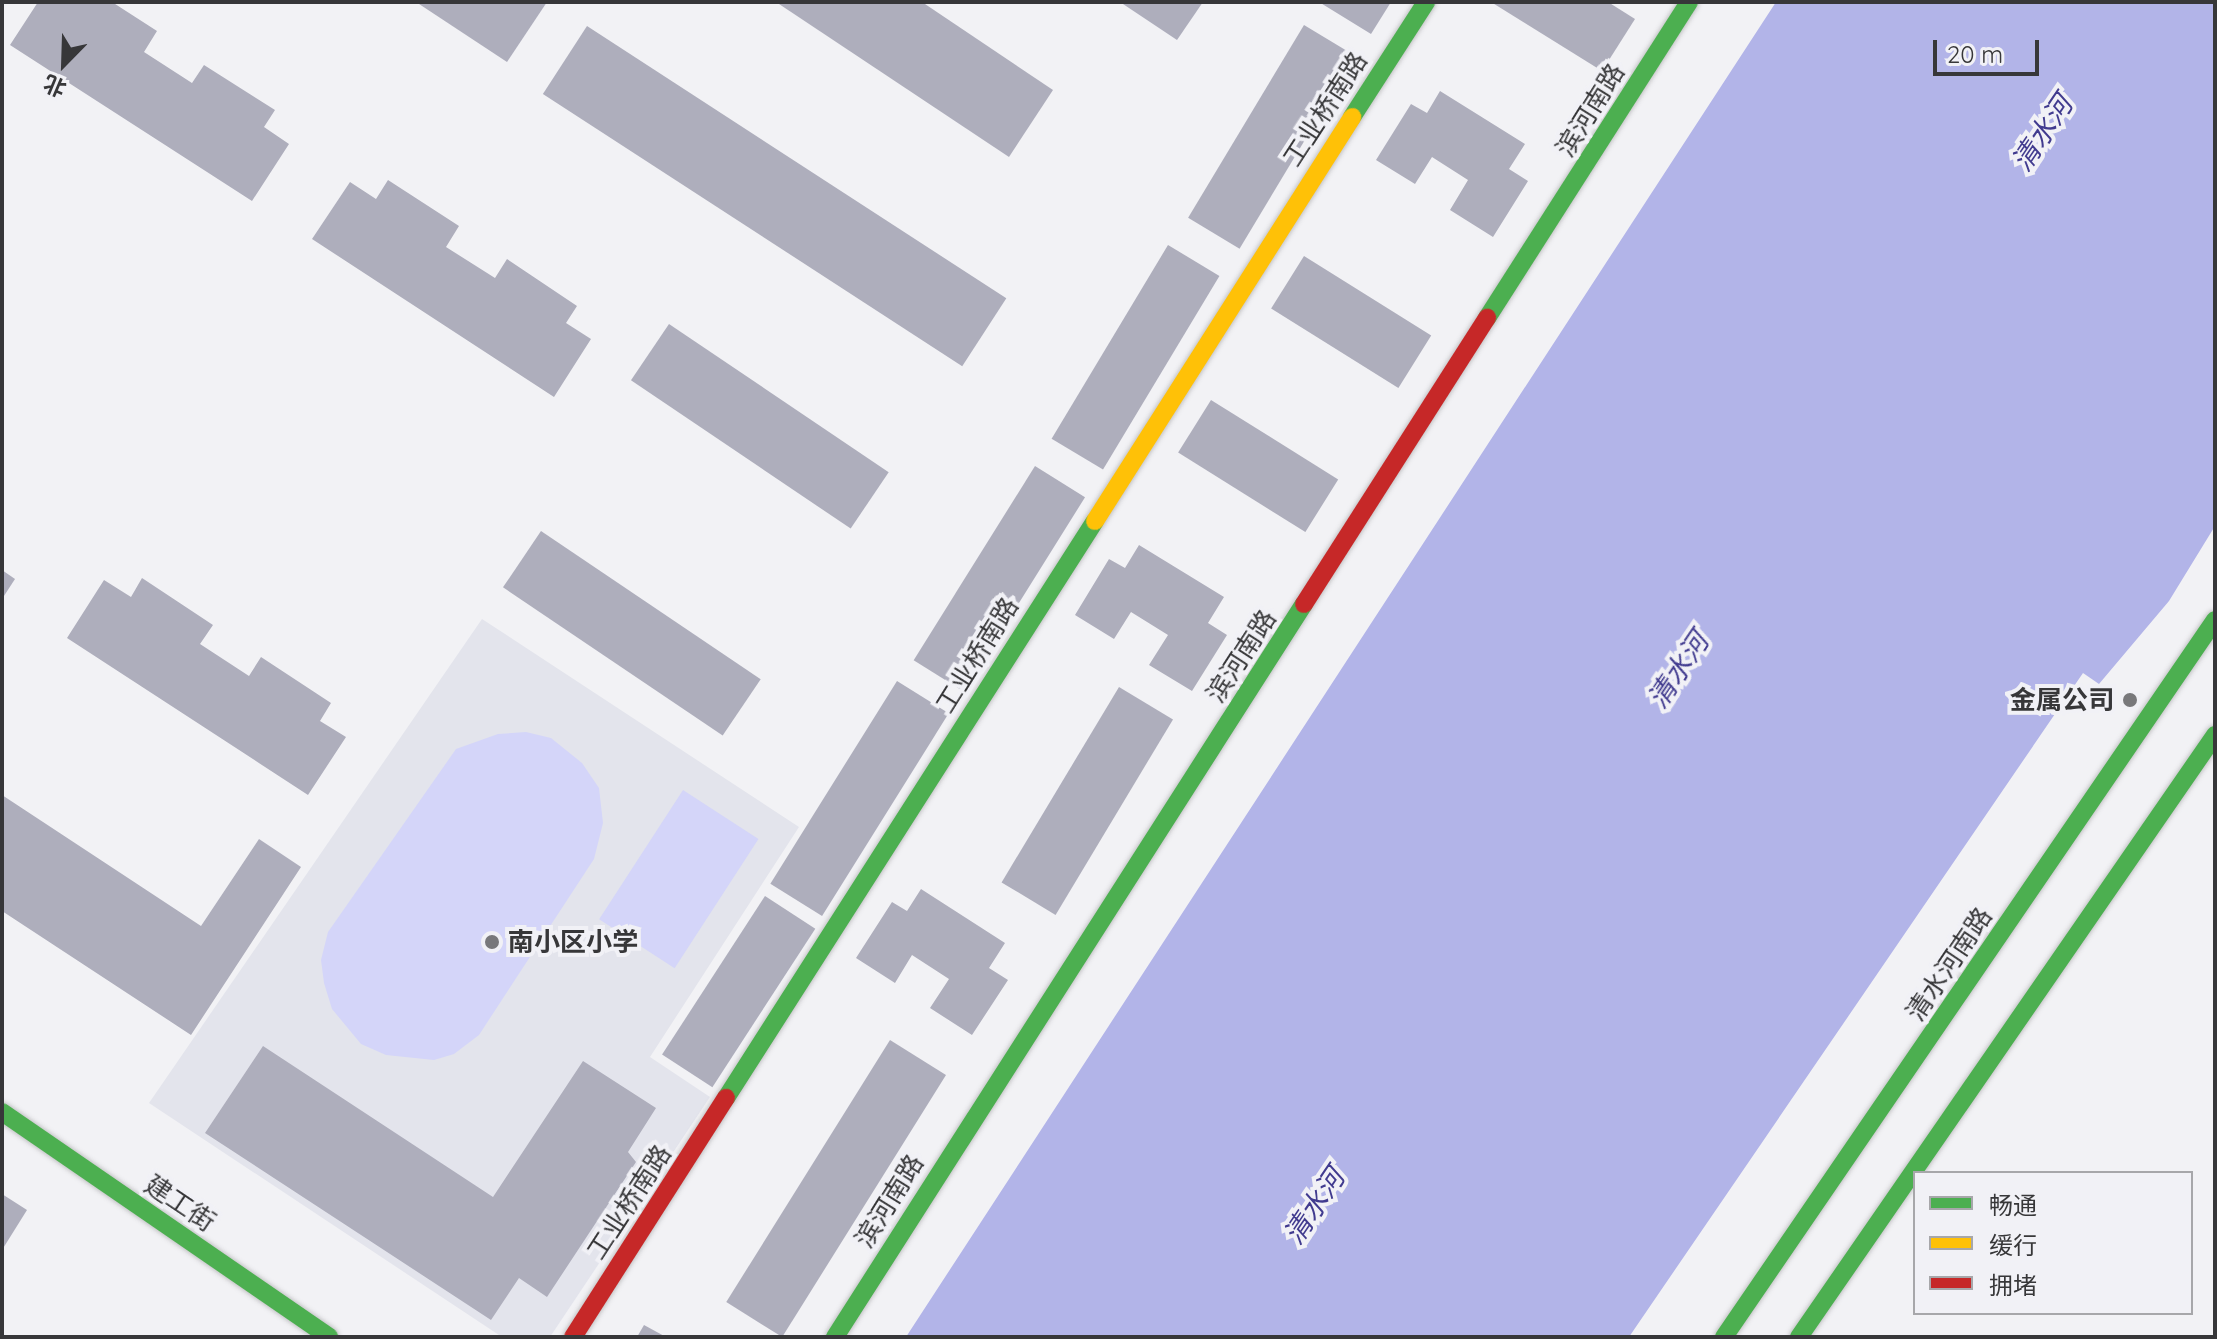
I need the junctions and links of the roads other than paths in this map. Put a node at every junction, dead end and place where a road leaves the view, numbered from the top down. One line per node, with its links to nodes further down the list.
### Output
1 (1426, 2): 9 (main road, 工业桥南路)
2 (1689, 2): 10 (main road, 滨河南路)
3 (2215, 620): 11 (main road, 清水河南路)
4 (2215, 735): 6 (main road)
5 (2, 1112): 8 (main road, 建工街)
6 (1914, 1171)
7 (1913, 1172): 12 (main road)
8 (329, 1337)
9 (573, 1337)
10 (835, 1337)
11 (1724, 1337)
12 (1799, 1337)

